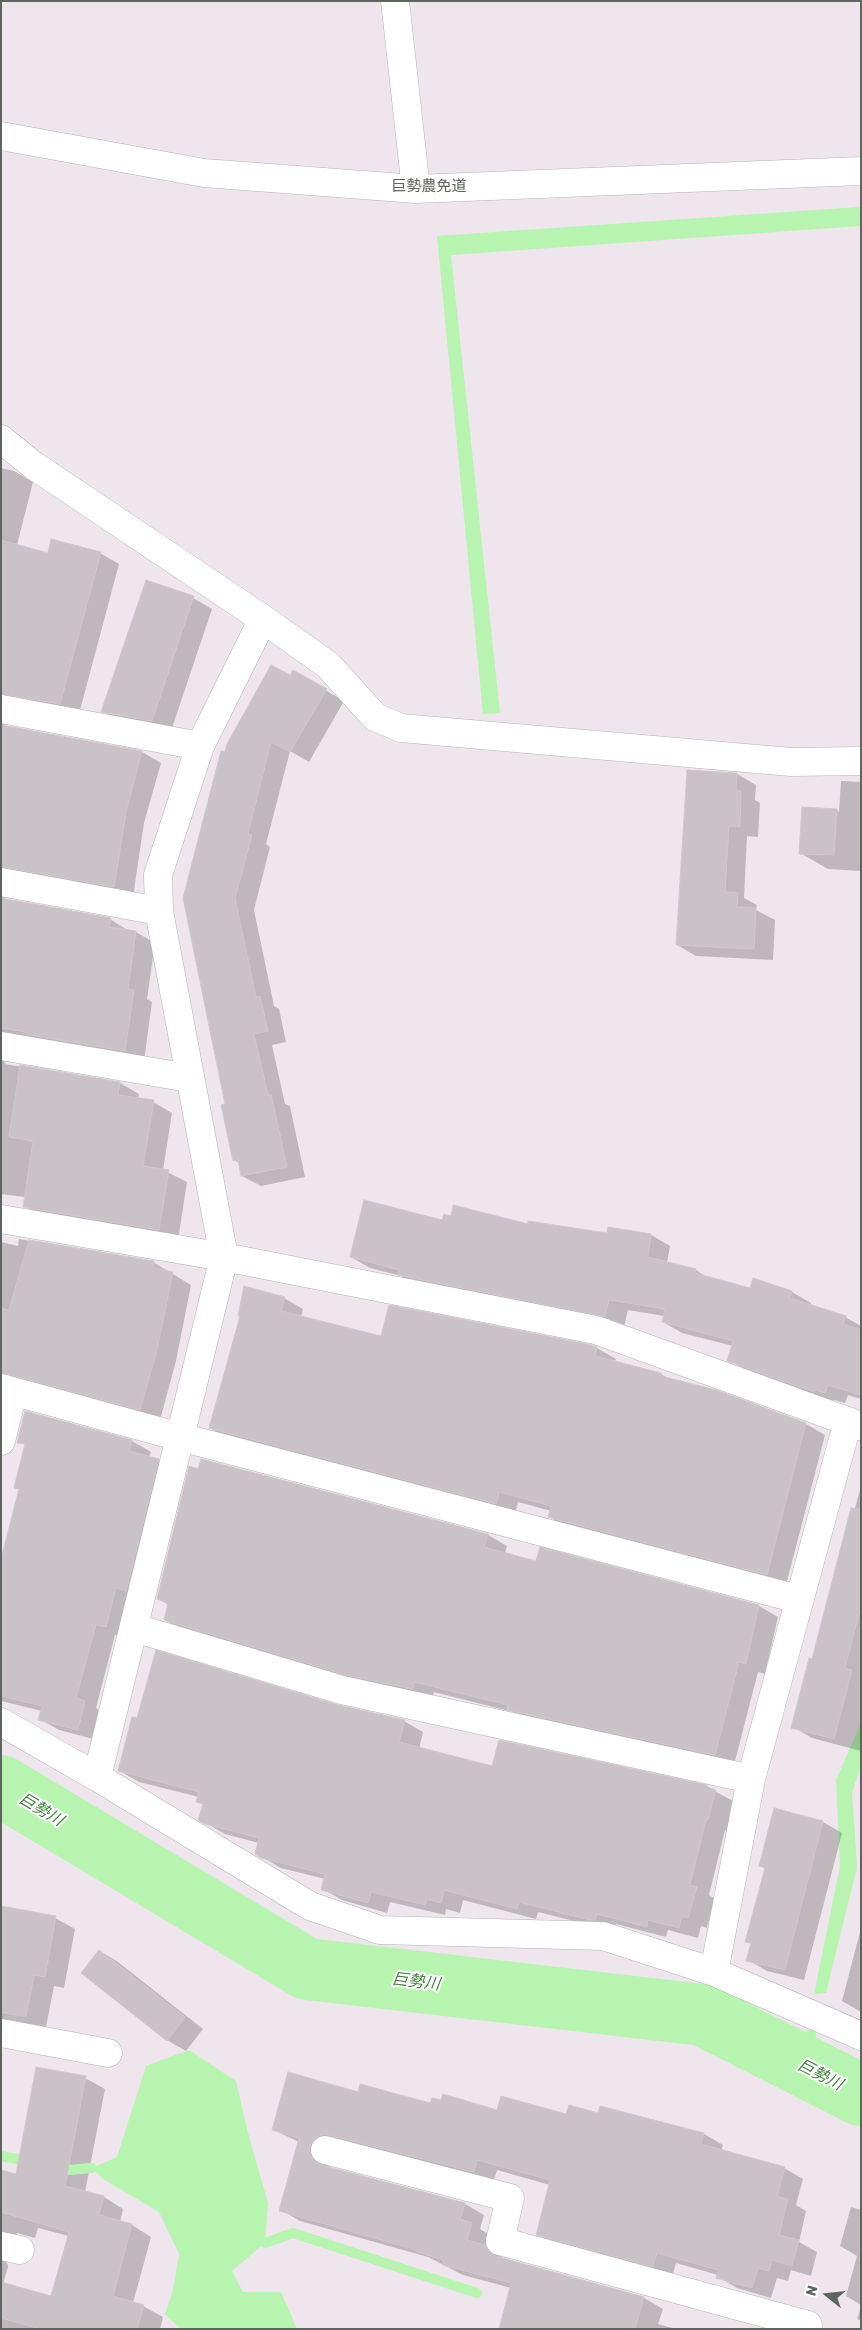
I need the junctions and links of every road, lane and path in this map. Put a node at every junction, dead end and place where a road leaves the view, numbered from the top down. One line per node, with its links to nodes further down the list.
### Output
1 (395, 1): 4 (street)
2 (1, 136): 4 (street, 巨勢農免道)
3 (861, 171): 4 (street, 巨勢農免道)
4 (416, 190)
5 (1, 439): 6 (street)
6 (263, 619): 8 (street); 9 (street)
7 (1, 710): 8 (street)
8 (200, 746): 11 (street)
9 (861, 761)
10 (1, 882): 11 (street)
11 (159, 911): 13 (street)
12 (1, 1046): 13 (street)
13 (189, 1078): 15 (street)
14 (1, 1219): 15 (street)
15 (224, 1257): 17 (street); 18 (street)
16 (7, 1390): 18 (street); 19 (street)
17 (854, 1424): 20 (street)
18 (180, 1438): 20 (street); 21 (street)
19 (1, 1441)
20 (798, 1600): 24 (street)
21 (135, 1628): 23 (street); 24 (street)
22 (1, 1722): 23 (street)
23 (97, 1777): 25 (street)
24 (751, 1779): 25 (street)
25 (714, 1972): 27 (street)
26 (1, 2033): 28 (street)
27 (861, 2036)
28 (108, 2053)
29 (325, 2150): 30 (street)
30 (807, 2329)

